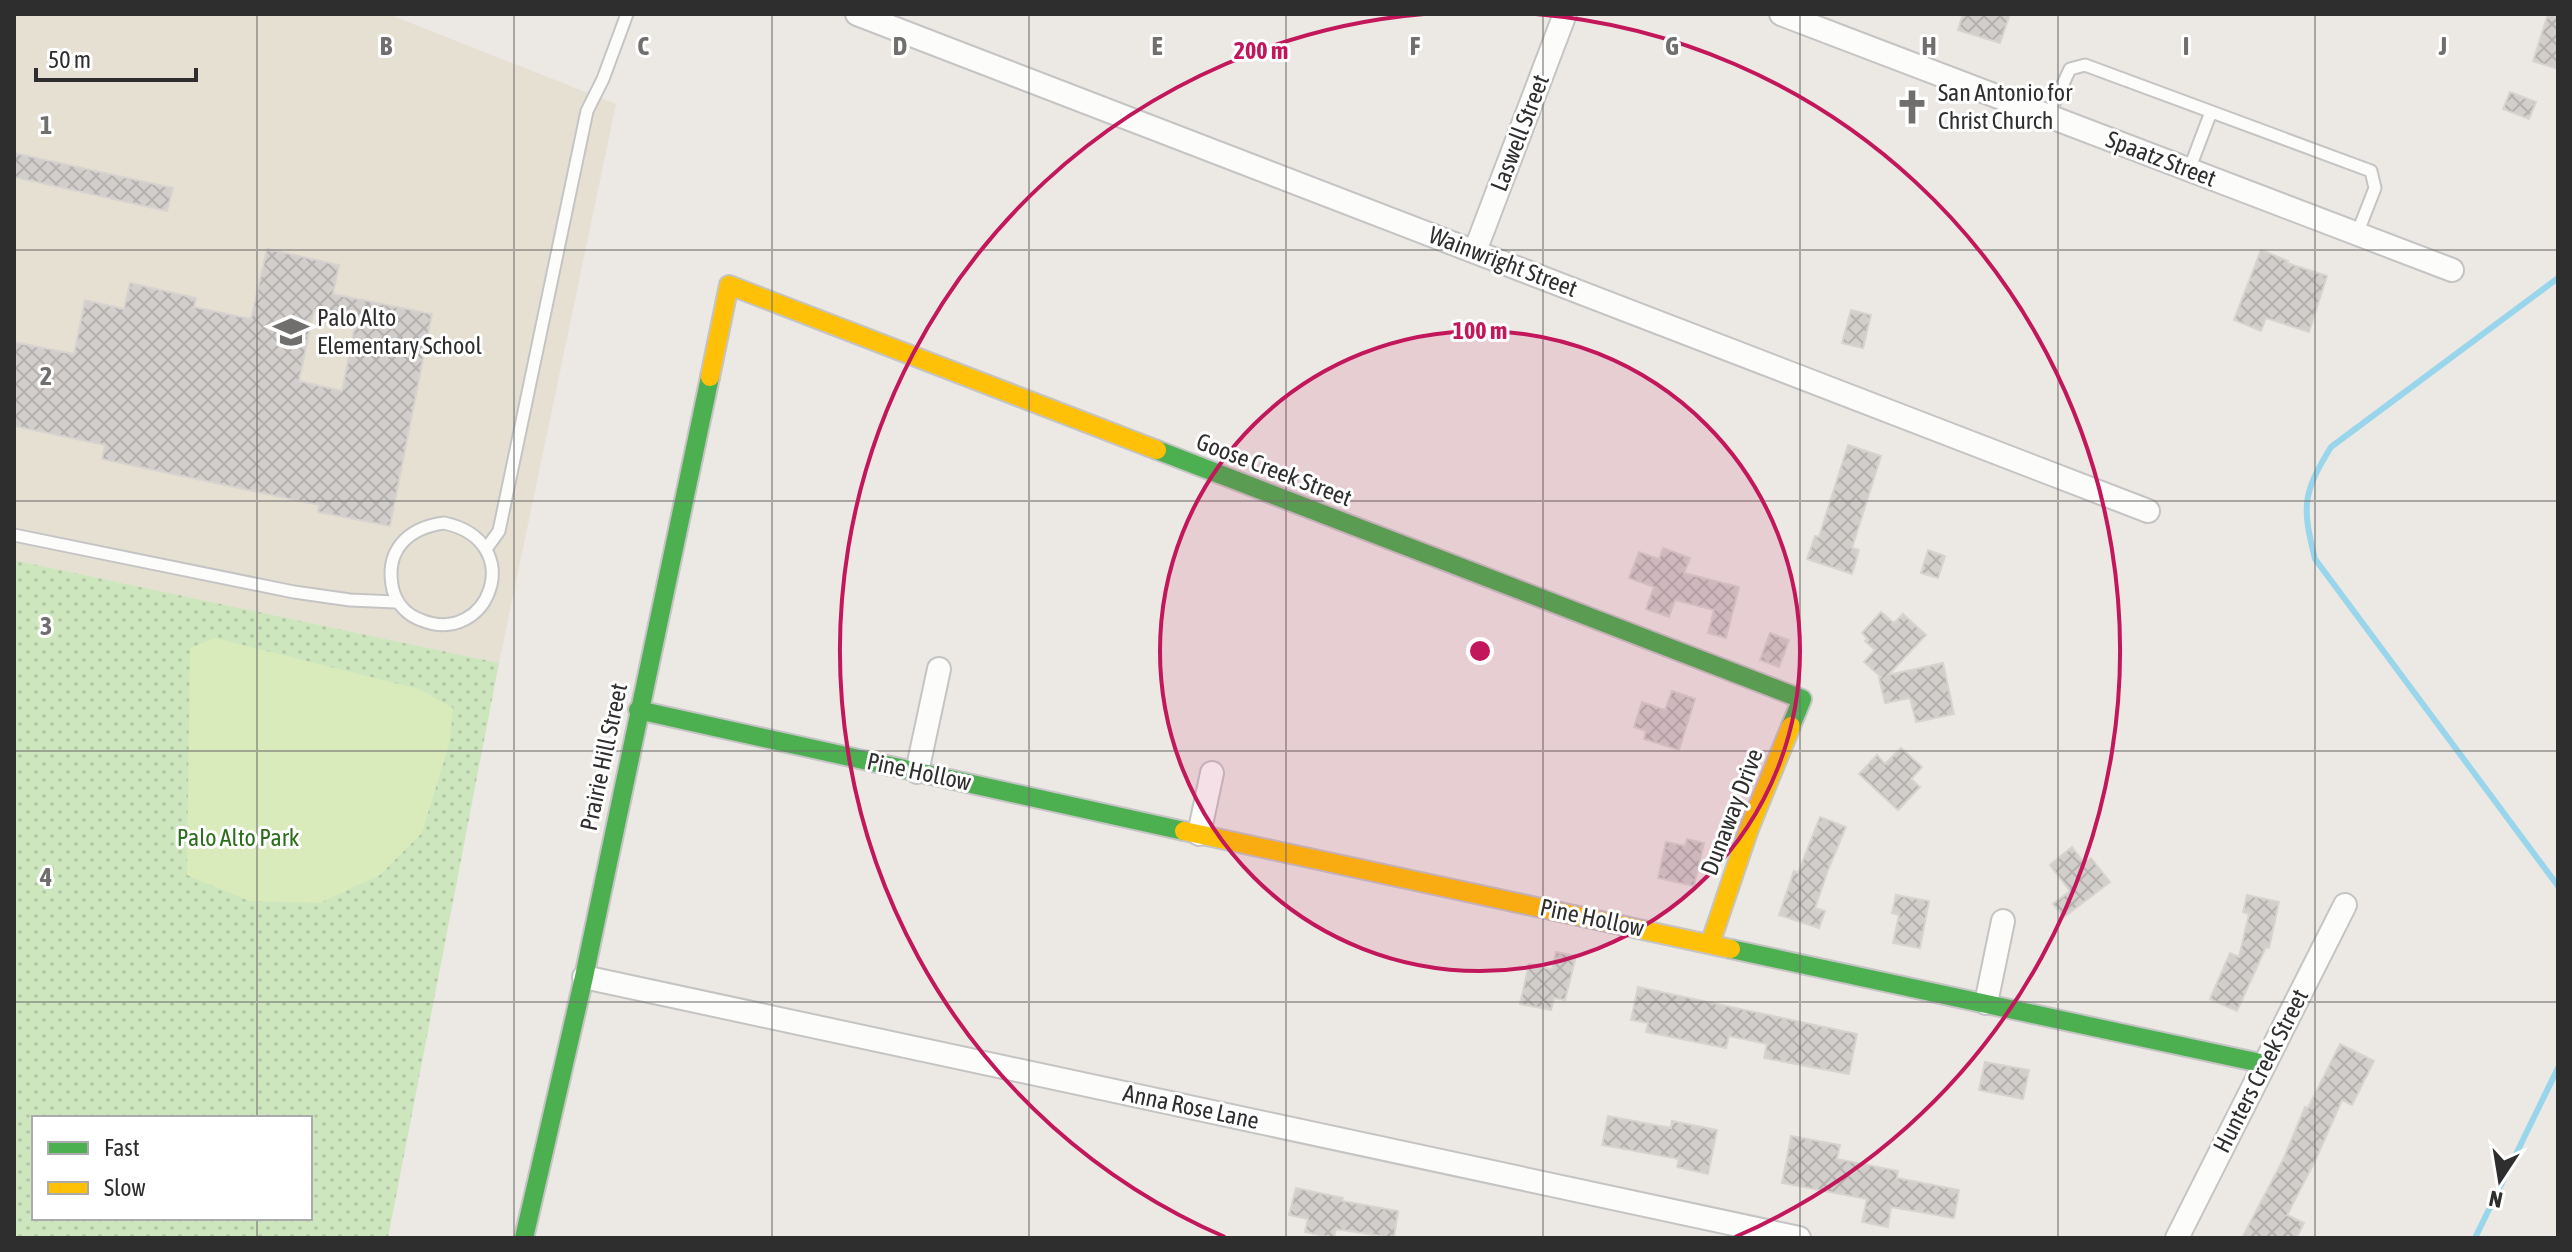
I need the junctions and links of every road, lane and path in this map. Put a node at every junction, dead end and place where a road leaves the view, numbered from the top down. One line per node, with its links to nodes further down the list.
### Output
1 (627, 14): 14 (lane)
2 (857, 14): 9 (street, Wainwright Street)
3 (1565, 14): 9 (street, Laswell Street)
4 (1781, 14): 6 (street, Spaatz Street)
5 (2211, 112): 6 (lane); 7 (lane); 8 (lane)
6 (2048, 116): 7 (street, Spaatz Street)
7 (2189, 170): 8 (street, Spaatz Street)
8 (2357, 234): 10 (street, Spaatz Street)
9 (1475, 251): 12 (street, Wainwright Street)
10 (2452, 270)
11 (729, 285): 17 (street, Goose Creek Street); 18 (street, Prairie Hill Street)
12 (2148, 511)
13 (14, 535): 15 (lane)
14 (486, 549): 15 (lane); 15 (lane)
15 (396, 602)
16 (939, 669): 19 (street)
17 (1802, 699): 24 (street, Dunaway Drive)
18 (638, 710): 19 (street, Pine Hollow); 25 (street, Prairie Hill Street)
19 (917, 772): 21 (street, Pine Hollow)
20 (1212, 773): 21 (street)
21 (1199, 834): 24 (street, Pine Hollow)
22 (2345, 905): 27 (street, Hunters Creek Street)
23 (2003, 921): 26 (street)
24 (1710, 944): 26 (street, Pine Hollow)
25 (584, 977): 28 (street, Prairie Hill Street); 29 (street, Anna Rose Lane)
26 (1986, 1003): 27 (street, Pine Hollow)
27 (2265, 1064): 30 (street, Hunters Creek Street)
28 (524, 1238)
29 (1799, 1238)
30 (2177, 1238)

